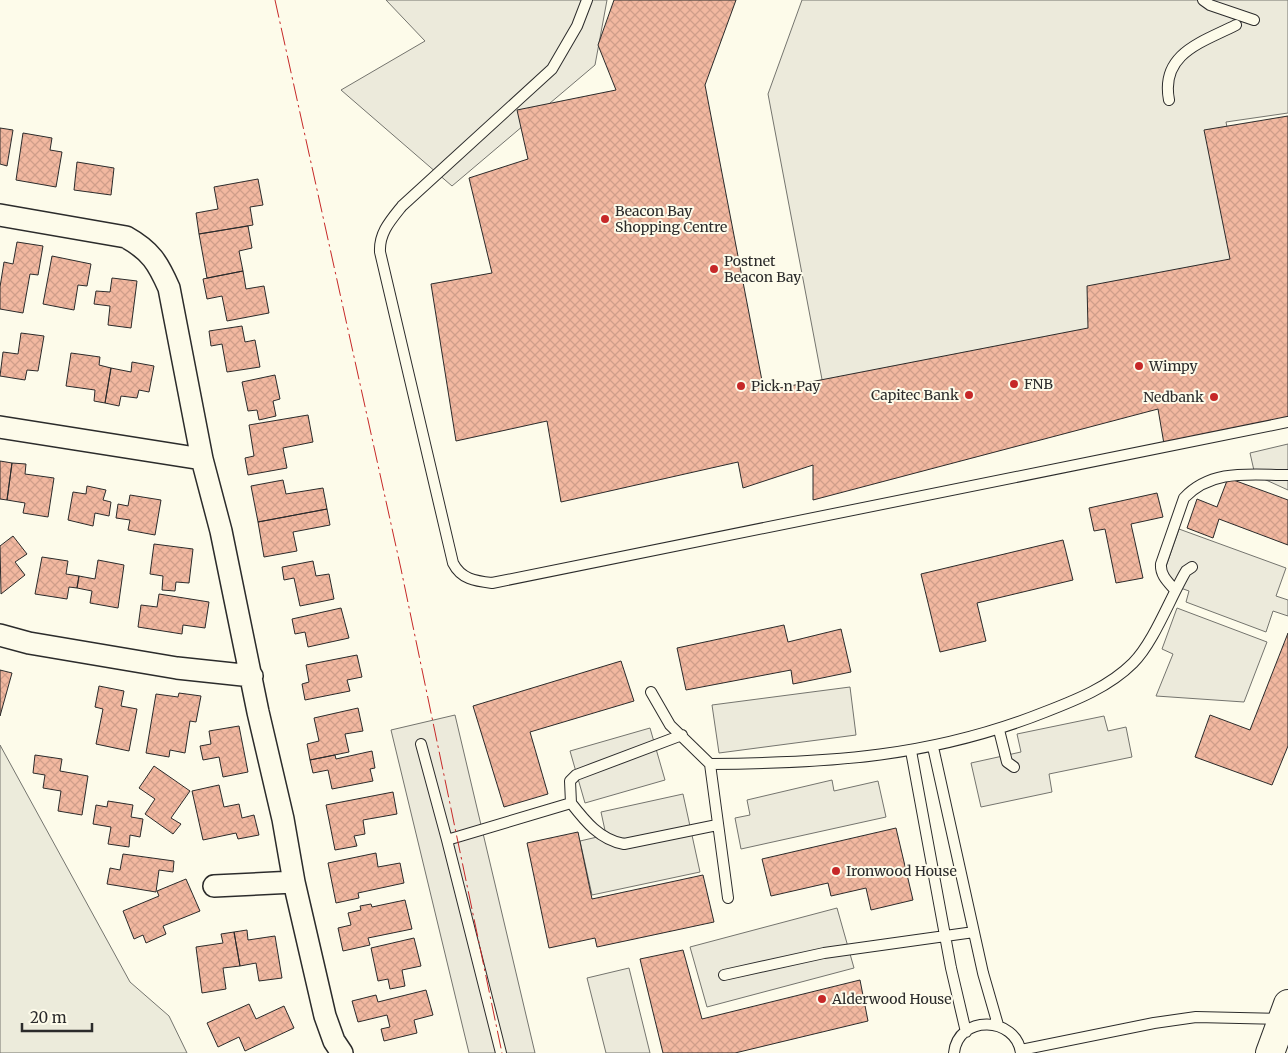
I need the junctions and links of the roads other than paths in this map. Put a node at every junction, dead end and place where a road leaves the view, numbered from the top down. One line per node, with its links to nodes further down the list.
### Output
1 (587, 0): 7 (lane)
2 (1203, 0): 3 (lane)
3 (1254, 20)
4 (1236, 25): 5 (lane)
5 (1169, 100)
6 (0, 215): 9 (street)
7 (1288, 422)
8 (0, 427): 9 (street)
9 (202, 459): 14 (street)
10 (1288, 475): 12 (lane)
11 (1192, 567): 12 (lane)
12 (1175, 590): 16 (lane)
13 (0, 635): 14 (street)
14 (252, 676): 26 (street)
15 (651, 692): 17 (lane)
16 (999, 730): 19 (lane); 22 (lane)
17 (682, 735): 21 (lane); 23 (lane)
18 (421, 744): 25 (lane)
19 (933, 747): 20 (lane); 29 (lane)
20 (911, 751): 21 (lane); 30 (lane)
21 (710, 764): 24 (lane)
22 (1014, 767)
23 (571, 803): 24 (lane); 25 (lane)
24 (717, 825): 28 (lane)
25 (447, 840): 37 (lane)
26 (294, 882): 27 (street); 36 (street)
27 (214, 886)
28 (728, 898)
29 (974, 932): 30 (lane); 33 (lane)
30 (945, 937): 31 (lane); 34 (lane)
31 (724, 975)
32 (1286, 1014): 35 (lane); 39 (main road)
33 (998, 1025): 34 (lane); 35 (lane)
34 (966, 1032): 38 (lane)
35 (1021, 1052)
36 (342, 1053)
37 (501, 1053)
38 (954, 1053)
39 (1270, 1053)

